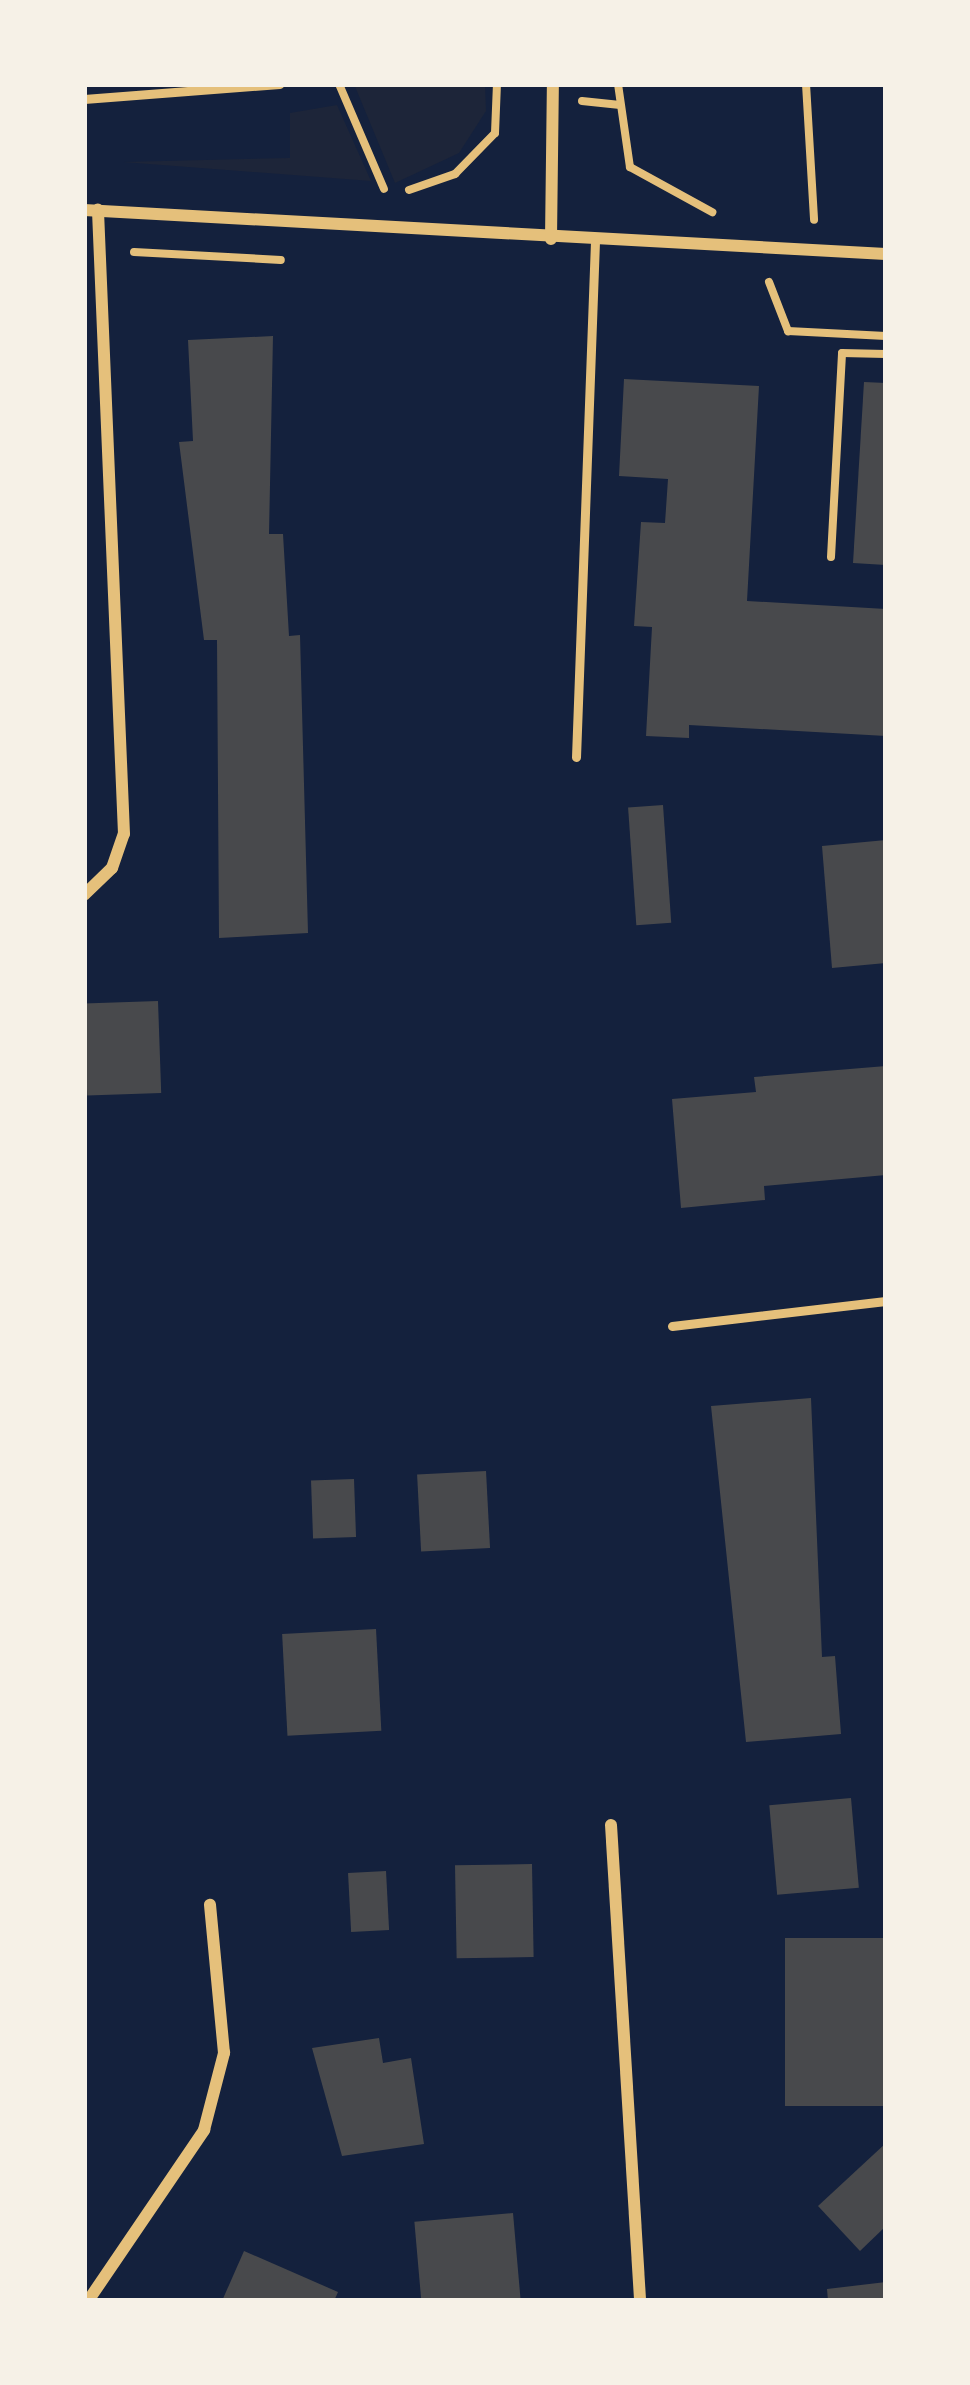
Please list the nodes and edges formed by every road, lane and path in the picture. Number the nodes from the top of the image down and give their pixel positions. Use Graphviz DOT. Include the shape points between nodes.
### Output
graph roads {
  1 [pos="279,84"];
  2 [pos="339,84"];
  3 [pos="497,84"];
  4 [pos="553,84"];
  5 [pos="618,84"];
  6 [pos="806,84"];
  7 [pos="84,99"];
  8 [pos="361,188"];
  9 [pos="384,189"];
  10 [pos="712,203"];
  11 [pos="91,210"];
  12 [pos="551,239"];
  13 [pos="595,241"];
  14 [pos="815,250"];
  15 [pos="886,254"];
  16 [pos="182,256"];
  17 [pos="292,260"];
  18 [pos="753,281"];
  19 [pos="886,336"];
  20 [pos="886,355"];
  21 [pos="832,557"];
  22 [pos="576,757"];
  23 [pos="84,895"];
  24 [pos="886,1301"];
  25 [pos="671,1325"];
  26 [pos="610,1825"];
  27 [pos="210,1905"];
  28 [pos="88,2301"];
  29 [pos="640,2301"];
  1 -- 7 [label="lane"];
  2 -- 9 [label="path"];
  3 -- 9 [label="path" via="495,134 455,174"];
  4 -- 12 [label="street"];
  5 -- 10 [label="path" via="630,167 656,190"];
  6 -- 14 [label="path"];
  8 -- 9 [label="path"];
  11 -- 12 [label="street"];
  11 -- 23 [label="street" via="124,835 112,868"];
  12 -- 13 [label="street"];
  13 -- 14 [label="street"];
  13 -- 22 [label="lane"];
  14 -- 15 [label="street"];
  16 -- 17 [label="path"];
  18 -- 19 [label="path" via="775,283 788,332"];
  20 -- 21 [label="path" via="842,353"];
  24 -- 25 [label="lane"];
  26 -- 29 [label="street"];
  27 -- 28 [label="street" via="224,2053 204,2130"];
}
